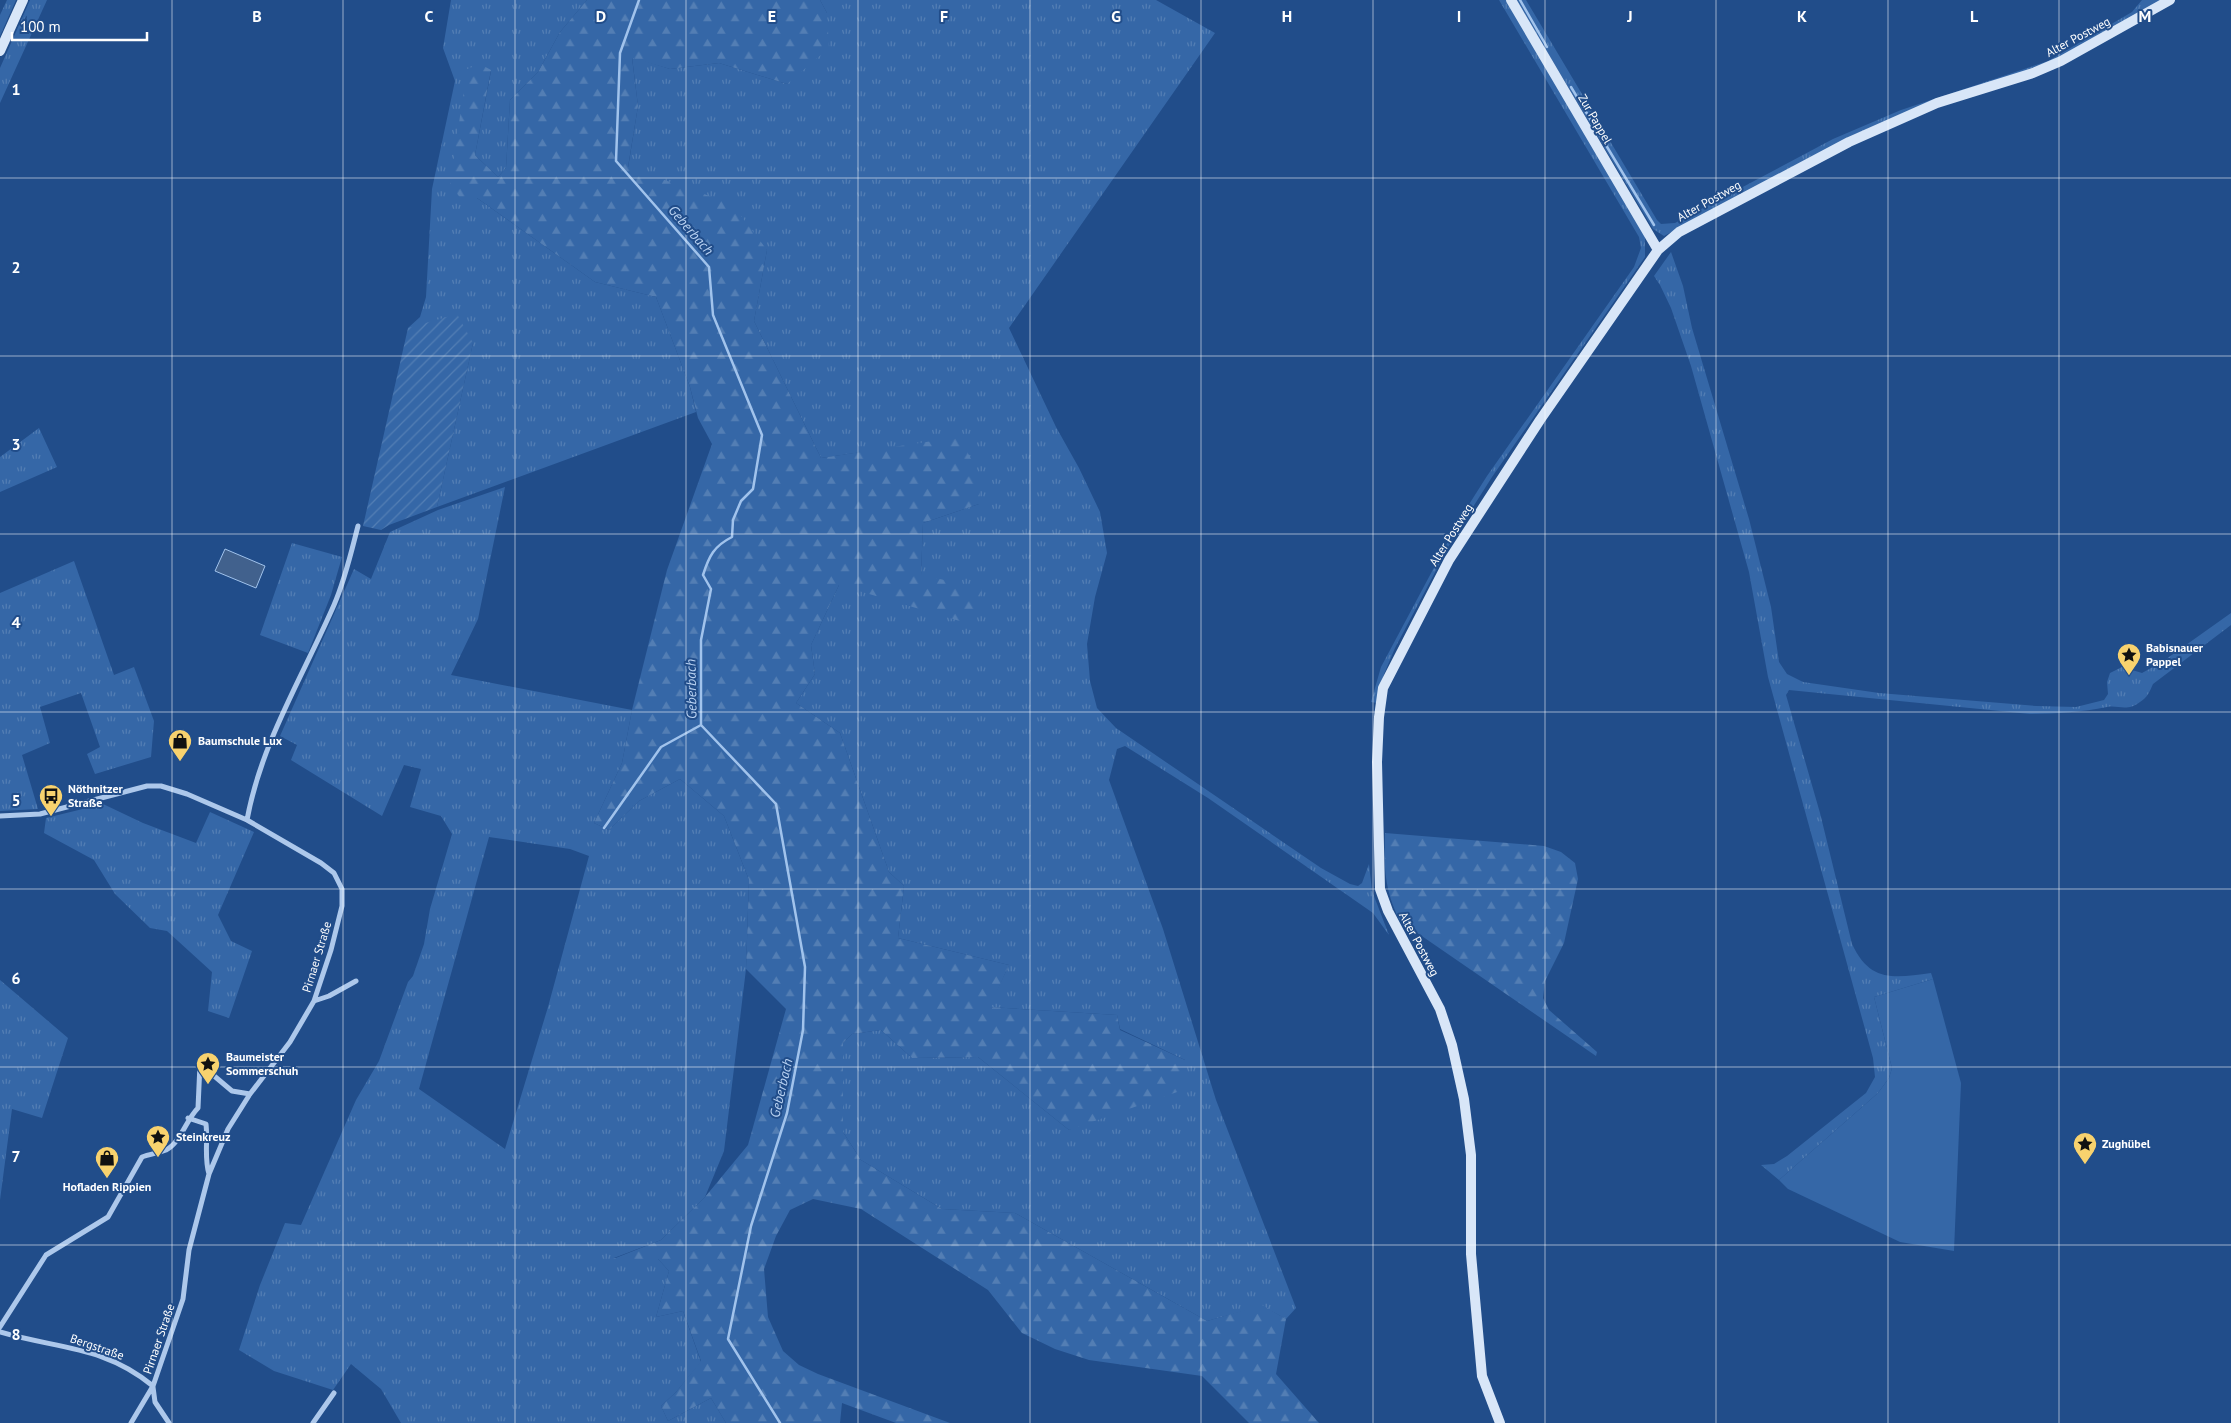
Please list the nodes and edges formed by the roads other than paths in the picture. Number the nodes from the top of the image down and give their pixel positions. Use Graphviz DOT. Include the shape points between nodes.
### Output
graph roads {
  1 [pos="23,0"];
  2 [pos="1511,0"];
  3 [pos="2170,0"];
  4 [pos="0,52"];
  5 [pos="1658,250"];
  6 [pos="358,526"];
  7 [pos="0,816"];
  8 [pos="247,820"];
  9 [pos="356,981"];
  10 [pos="314,1001"];
  11 [pos="250,1094"];
  12 [pos="188,1118"];
  13 [pos="209,1174"];
  14 [pos="0,1327"];
  15 [pos="0,1332"];
  16 [pos="153,1386"];
  17 [pos="334,1393"];
  18 [pos="131,1423"];
  19 [pos="169,1423"];
  20 [pos="313,1423"];
  21 [pos="1500,1423"];
  1 -- 4 [label="street"];
  2 -- 5 [label="street, Zur Pappel"];
  3 -- 5 [label="street, Alter Postweg" via="2061,61 1937,103 1849,142 1679,232"];
  5 -- 21 [label="street, Alter Postweg" via="1540,420 1449,560 1383,688 1379,717 1376,762 1380,889 1388,911 1440,1009 1452,1045 1464,1099 1471,1155 1471,1254 1482,1376"];
  6 -- 8 [label="street" via="344,580 272,737 252,792"];
  7 -- 8 [label="street" via="40,814 147,786 161,786"];
  8 -- 10 [label="street, Pirnaer Straße" via="321,863 334,873 342,889 342,906"];
  9 -- 10 [label="street"];
  10 -- 11 [label="street, Pirnaer Straße" via="290,1042"];
  11 -- 12 [label="street" via="232,1091 200,1064 198,1108"];
  11 -- 13 [label="street, Pirnaer Straße" via="228,1130"];
  12 -- 13 [label="street" via="206,1124 206,1166"];
  12 -- 14 [label="street" via="175,1142 166,1149 142,1157 108,1217 46,1255"];
  13 -- 16 [label="street, Pirnaer Straße" via="189,1250 183,1300"];
  15 -- 16 [label="street, Bergstraße" via="76,1348 112,1360"];
  16 -- 18 [label="street, Pirnaer Straße"];
  16 -- 19 [label="street" via="155,1402"];
  17 -- 20 [label="street"];
}
